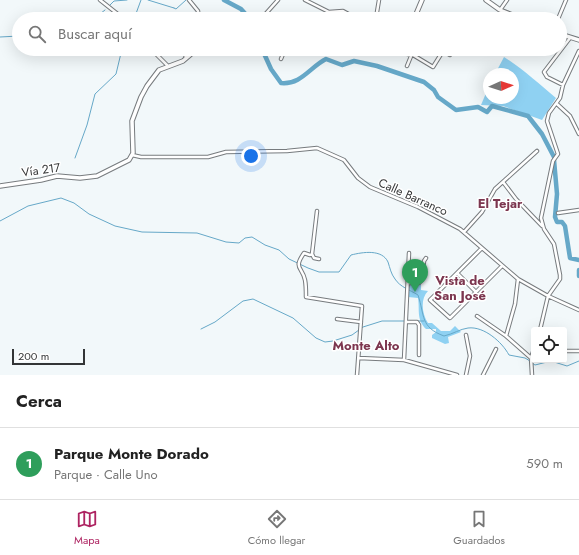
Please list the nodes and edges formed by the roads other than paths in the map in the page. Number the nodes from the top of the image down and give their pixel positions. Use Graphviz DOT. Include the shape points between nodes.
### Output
graph roads {
  1 [pos="100,0"];
  2 [pos="189,0"];
  3 [pos="278,0"];
  4 [pos="305,0"];
  5 [pos="379,0"];
  6 [pos="422,0"];
  7 [pos="486,0"];
  8 [pos="507,0"];
  9 [pos="566,0"];
  10 [pos="500,10"];
  11 [pos="115,12"];
  12 [pos="198,12"];
  13 [pos="267,12"];
  14 [pos="329,12"];
  15 [pos="329,12"];
  16 [pos="345,12"];
  17 [pos="377,12"];
  18 [pos="418,12"];
  19 [pos="503,12"];
  20 [pos="561,12"];
  21 [pos="567,37"];
  22 [pos="570,38"];
  23 [pos="579,40"];
  24 [pos="567,42"];
  25 [pos="579,51"];
  26 [pos="158,56"];
  27 [pos="185,56"];
  28 [pos="189,56"];
  29 [pos="282,56"];
  30 [pos="412,56"];
  31 [pos="415,56"];
  32 [pos="440,56"];
  33 [pos="556,56"];
  34 [pos="186,59"];
  35 [pos="281,59"];
  36 [pos="167,66"];
  37 [pos="407,66"];
  38 [pos="563,85"];
  39 [pos="557,104"];
  40 [pos="579,134"];
  41 [pos="537,151"];
  42 [pos="132,155"];
  43 [pos="503,182"];
  44 [pos="0,186"];
  45 [pos="579,210"];
  46 [pos="317,211"];
  47 [pos="558,213"];
  48 [pos="542,226"];
  49 [pos="464,232"];
  50 [pos="482,248"];
  51 [pos="409,253"];
  52 [pos="312,254"];
  53 [pos="426,258"];
  54 [pos="319,259"];
  55 [pos="502,266"];
  56 [pos="457,273"];
  57 [pos="518,279"];
  58 [pos="408,283"];
  59 [pos="476,292"];
  60 [pos="548,296"];
  61 [pos="579,310"];
  62 [pos="477,316"];
  63 [pos="336,319"];
  64 [pos="361,322"];
  65 [pos="406,322"];
  66 [pos="541,327"];
  67 [pos="466,335"];
  68 [pos="506,336"];
  69 [pos="496,349"];
  70 [pos="567,351"];
  71 [pos="579,351"];
  72 [pos="419,355"];
  73 [pos="358,358"];
  74 [pos="531,358"];
  75 [pos="404,360"];
  76 [pos="531,363"];
  77 [pos="449,374"];
  78 [pos="357,375"];
  79 [pos="458,375"];
  80 [pos="466,375"];
  81 [pos="483,375"];
  82 [pos="532,375"];
  1 -- 11 [label="street"];
  2 -- 12 [label="street"];
  3 -- 13 [label="street"];
  4 -- 14 [label="street"];
  5 -- 17 [label="street"];
  6 -- 18 [label="main road"];
  7 -- 10 [label="main road"];
  8 -- 10 [label="street"];
  9 -- 20 [label="street"];
  10 -- 19 [label="main road"];
  15 -- 16 [label="street"];
  21 -- 22 [label="main road"];
  22 -- 23 [label="main road"];
  22 -- 24 [label="street"];
  25 -- 38 [label="street"];
  26 -- 36 [label="street"];
  27 -- 34 [label="street"];
  28 -- 34 [label="main road"];
  29 -- 35 [label="street"];
  30 -- 37 [label="street"];
  31 -- 32 [label="street" via="433,66"];
  33 -- 38 [label="street" via="544,72 547,77"];
  34 -- 36 [label="main road"];
  36 -- 42 [label="main road" via="154,75 140,97 132,121"];
  38 -- 39 [label="street"];
  39 -- 40 [label="street" via="570,116"];
  39 -- 48 [label="street" via="549,113 547,121 558,154 553,161 543,204"];
  41 -- 43 [label="street"];
  42 -- 44 [label="main road, Vía 217" via="125,163 97,176 57,176"];
  42 -- 49 [label="street, Calle Barranco" via="208,157 217,153 242,150 287,151 317,148 344,160 358,178 370,187 418,207"];
  43 -- 48 [label="street"];
  43 -- 49 [label="street"];
  45 -- 47 [label="street"];
  46 -- 52 [label="street"];
  48 -- 60 [label="street" via="554,244 560,275"];
  49 -- 50 [label="street, Calle Barranco"];
  50 -- 55 [label="street, Calle Barranco"];
  50 -- 56 [label="street"];
  51 -- 58 [label="street"];
  52 -- 54 [label="street" via="314,258"];
  52 -- 64 [label="street" via="304,253 298,264 305,280 306,297 362,306"];
  53 -- 58 [label="street" via="420,283"];
  55 -- 57 [label="street, Calle Barranco"];
  55 -- 59 [label="street"];
  56 -- 59 [label="street"];
  56 -- 59 [label="street" via="430,300 450,318"];
  57 -- 60 [label="street, Calle Barranco"];
  57 -- 68 [label="street" via="515,304"];
  58 -- 65 [label="street"];
  60 -- 61 [label="street, Calle Barranco"];
  60 -- 66 [label="street"];
  62 -- 68 [label="street"];
  63 -- 64 [label="street"];
  64 -- 73 [label="street"];
  65 -- 72 [label="street" via="419,324"];
  65 -- 75 [label="street"];
  67 -- 80 [label="street" via="470,356"];
  68 -- 74 [label="street"];
  69 -- 81 [label="street"];
  70 -- 71 [label="street"];
  73 -- 75 [label="street"];
  73 -- 78 [label="street"];
  75 -- 77 [label="street"];
  76 -- 82 [label="street"];
  77 -- 79 [label="street"];
}
